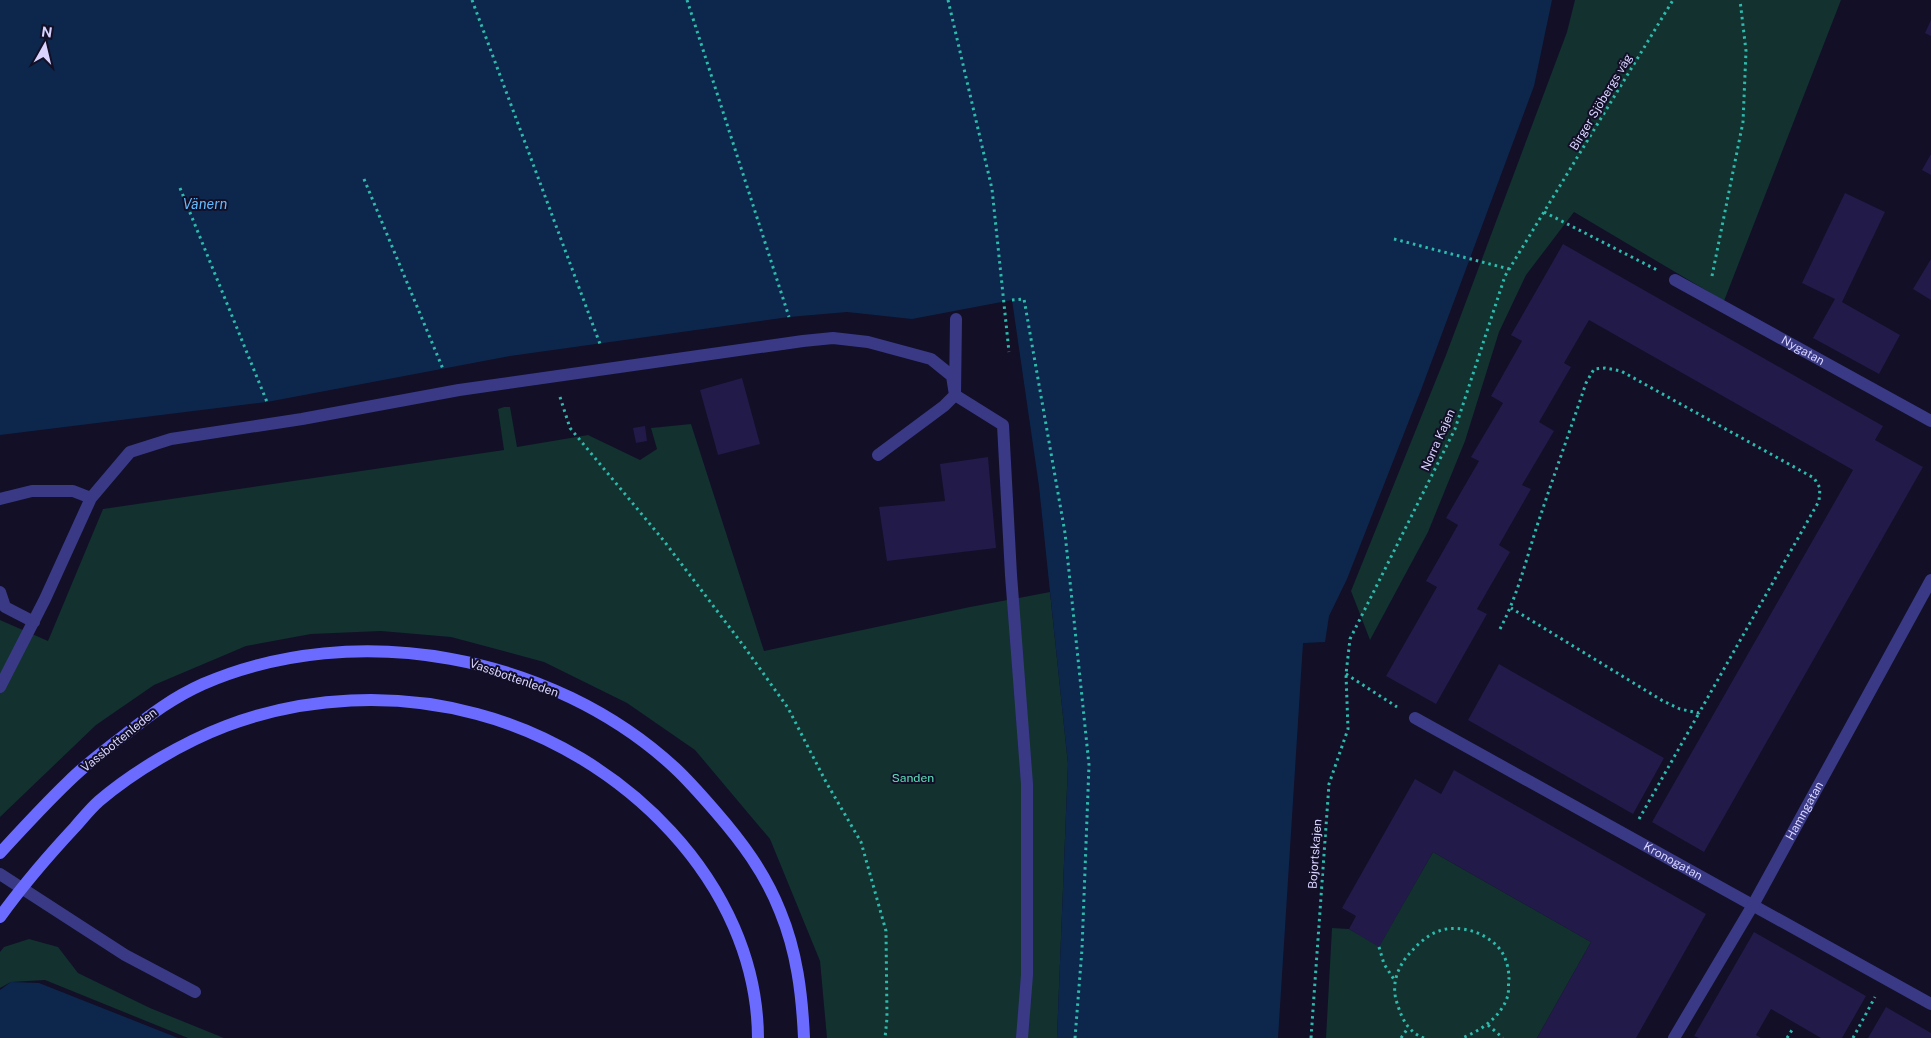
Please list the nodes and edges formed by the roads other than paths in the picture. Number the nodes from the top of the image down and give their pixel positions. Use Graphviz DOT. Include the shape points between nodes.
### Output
graph roads {
  1 [pos="1675,280"];
  2 [pos="956,319"];
  3 [pos="955,395"];
  4 [pos="1931,421"];
  5 [pos="878,455"];
  6 [pos="91,498"];
  7 [pos="0,499"];
  8 [pos="1931,580"];
  9 [pos="0,592"];
  10 [pos="34,622"];
  11 [pos="0,687"];
  12 [pos="1415,718"];
  13 [pos="0,853"];
  14 [pos="0,874"];
  15 [pos="21,888"];
  16 [pos="1753,905"];
  17 [pos="0,917"];
  18 [pos="195,992"];
  19 [pos="1931,1004"];
  20 [pos="758,1038"];
  21 [pos="804,1038"];
  22 [pos="1022,1038"];
  23 [pos="1674,1038"];
  1 -- 4 [label="street, Nygatan"];
  2 -- 3 [label="street"];
  3 -- 5 [label="street"];
  3 -- 6 [label="street" via="952,376 931,359 868,342 833,338 803,341 459,390 171,439 130,452"];
  3 -- 22 [label="street" via="1003,425 1027,784 1027,975"];
  6 -- 7 [label="street" via="72,491 32,491"];
  6 -- 10 [label="street"];
  8 -- 16 [label="street, Hamngatan"];
  9 -- 10 [label="street" via="5,607"];
  10 -- 11 [label="street"];
  12 -- 16 [label="street, Kronogatan"];
  13 -- 21 [label="main road, Vassbottenleden" via="94,758 157,708 203,684 236,672 304,656 383,650 454,659 499,670 578,700 644,743 703,798 749,853 780,911 799,975"];
  14 -- 15 [label="street"];
  15 -- 17 [label="main road"];
  15 -- 18 [label="street" via="125,956"];
  15 -- 20 [label="main road" via="99,801 179,747 226,726 276,710 331,702 378,700 477,714 528,732 574,754 618,783 690,854 720,896 739,940 752,983"];
  16 -- 19 [label="street, Kronogatan"];
  16 -- 23 [label="street, Hamngatan"];
}
